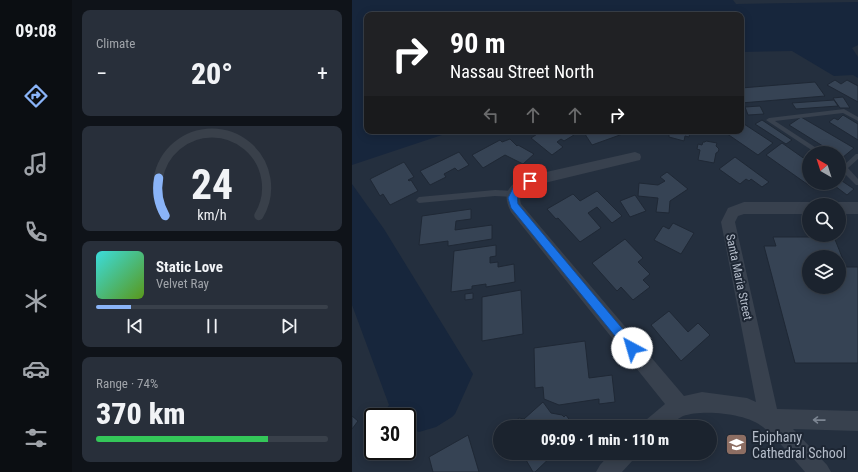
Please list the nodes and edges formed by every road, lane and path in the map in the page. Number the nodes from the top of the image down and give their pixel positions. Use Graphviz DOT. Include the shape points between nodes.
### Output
graph roads {
  1 [pos="858,119"];
  2 [pos="810,146"];
  3 [pos="858,156"];
  4 [pos="635,157"];
  5 [pos="846,164"];
  6 [pos="846,170"];
  7 [pos="858,183"];
  8 [pos="514,194"];
  9 [pos="420,200"];
  10 [pos="802,208"];
  11 [pos="846,208"];
  12 [pos="858,208"];
  13 [pos="680,407"];
  14 [pos="769,419"];
  15 [pos="661,420"];
  16 [pos="858,421"];
  17 [pos="619,460"];
  18 [pos="607,472"];
  19 [pos="820,472"];
  1 -- 2 [label="lane" via="844,111 769,120"];
  3 -- 5 [label="lane"];
  4 -- 8 [label="street" via="530,181 519,187"];
  6 -- 7 [label="lane"];
  8 -- 9 [label="lane" via="495,193"];
  8 -- 13 [label="street" via="512,202 516,208"];
  10 -- 14 [label="street, Santa Maria Street" via="744,208 733,212 728,222"];
  11 -- 12 [label="street"];
  13 -- 14 [label="street" via="702,402 741,406"];
  13 -- 15 [label="street"];
  16 -- 14 [label="street, one-way"];
  14 -- 19 [label="street"];
  17 -- 18 [label="street"];
}
